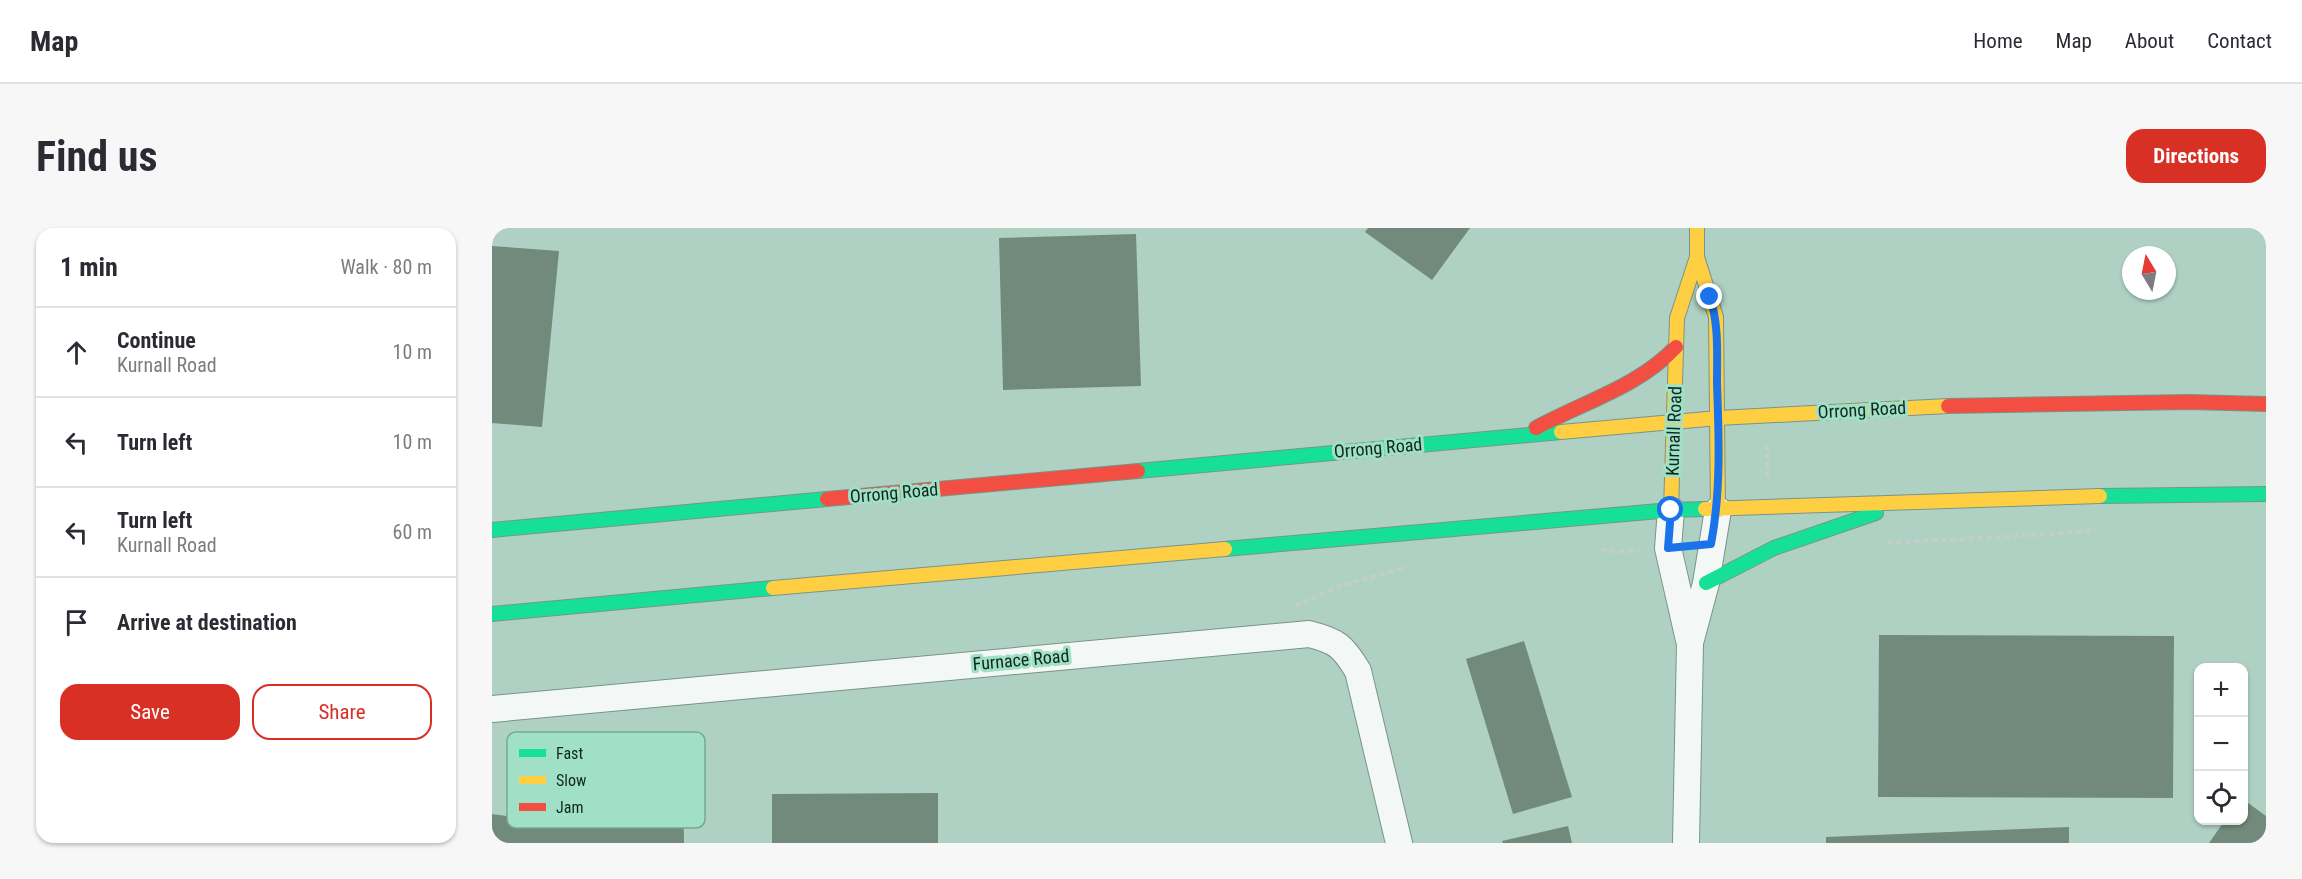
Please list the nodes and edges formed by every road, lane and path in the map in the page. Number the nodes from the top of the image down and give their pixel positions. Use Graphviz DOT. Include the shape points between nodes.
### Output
graph roads {
  1 [pos="1697,228"];
  2 [pos="1697,256"];
  3 [pos="1676,347"];
  4 [pos="2266,404"];
  5 [pos="1765,415"];
  6 [pos="1718,418"];
  7 [pos="1674,422"];
  8 [pos="1524,435"];
  9 [pos="2266,494"];
  10 [pos="1909,501"];
  11 [pos="1767,507"];
  12 [pos="1671,510"];
  13 [pos="1718,510"];
  14 [pos="2100,529"];
  15 [pos="492,530"];
  16 [pos="1885,543"];
  17 [pos="1668,548"];
  18 [pos="1598,549"];
  19 [pos="1416,564"];
  20 [pos="1706,583"];
  21 [pos="1290,609"];
  22 [pos="492,614"];
  23 [pos="1690,643"];
  24 [pos="492,709"];
  25 [pos="1399,843"];
  26 [pos="1686,843"];
  1 -- 2 [label="main road, Kurnall Road"];
  2 -- 3 [label="main road, Kurnall Road" via="1677,318"];
  2 -- 6 [label="main road, Kurnall Road" via="1716,317"];
  3 -- 7 [label="main road, Kurnall Road"];
  3 -- 8 [label="main road" via="1662,363 1636,381"];
  4 -- 5 [label="main road, Orrong Road" via="1954,406"];
  5 -- 6 [label="main road, Orrong Road"];
  5 -- 11 [label="path"];
  6 -- 7 [label="main road, Orrong Road"];
  6 -- 13 [label="main road, Kurnall Road"];
  7 -- 8 [label="main road, Orrong Road"];
  7 -- 12 [label="main road, Kurnall Road"];
  8 -- 15 [label="main road, Orrong Road"];
  9 -- 10 [label="main road"];
  10 -- 11 [label="main road"];
  10 -- 20 [label="main road" via="1773,548"];
  11 -- 13 [label="main road"];
  12 -- 13 [label="main road"];
  12 -- 17 [label="street, Kurnall Road"];
  12 -- 22 [label="main road"];
  13 -- 20 [label="street, Kurnall Road"];
  14 -- 16 [label="path"];
  17 -- 18 [label="path" via="1619,552"];
  17 -- 23 [label="street, Kurnall Road"];
  19 -- 21 [label="path" via="1337,587"];
  20 -- 23 [label="street, Kurnall Road"];
  23 -- 26 [label="street, Kurnall Road"];
  24 -- 25 [label="street, Furnace Road" via="1309,634 1332,640 1358,671"];
}
